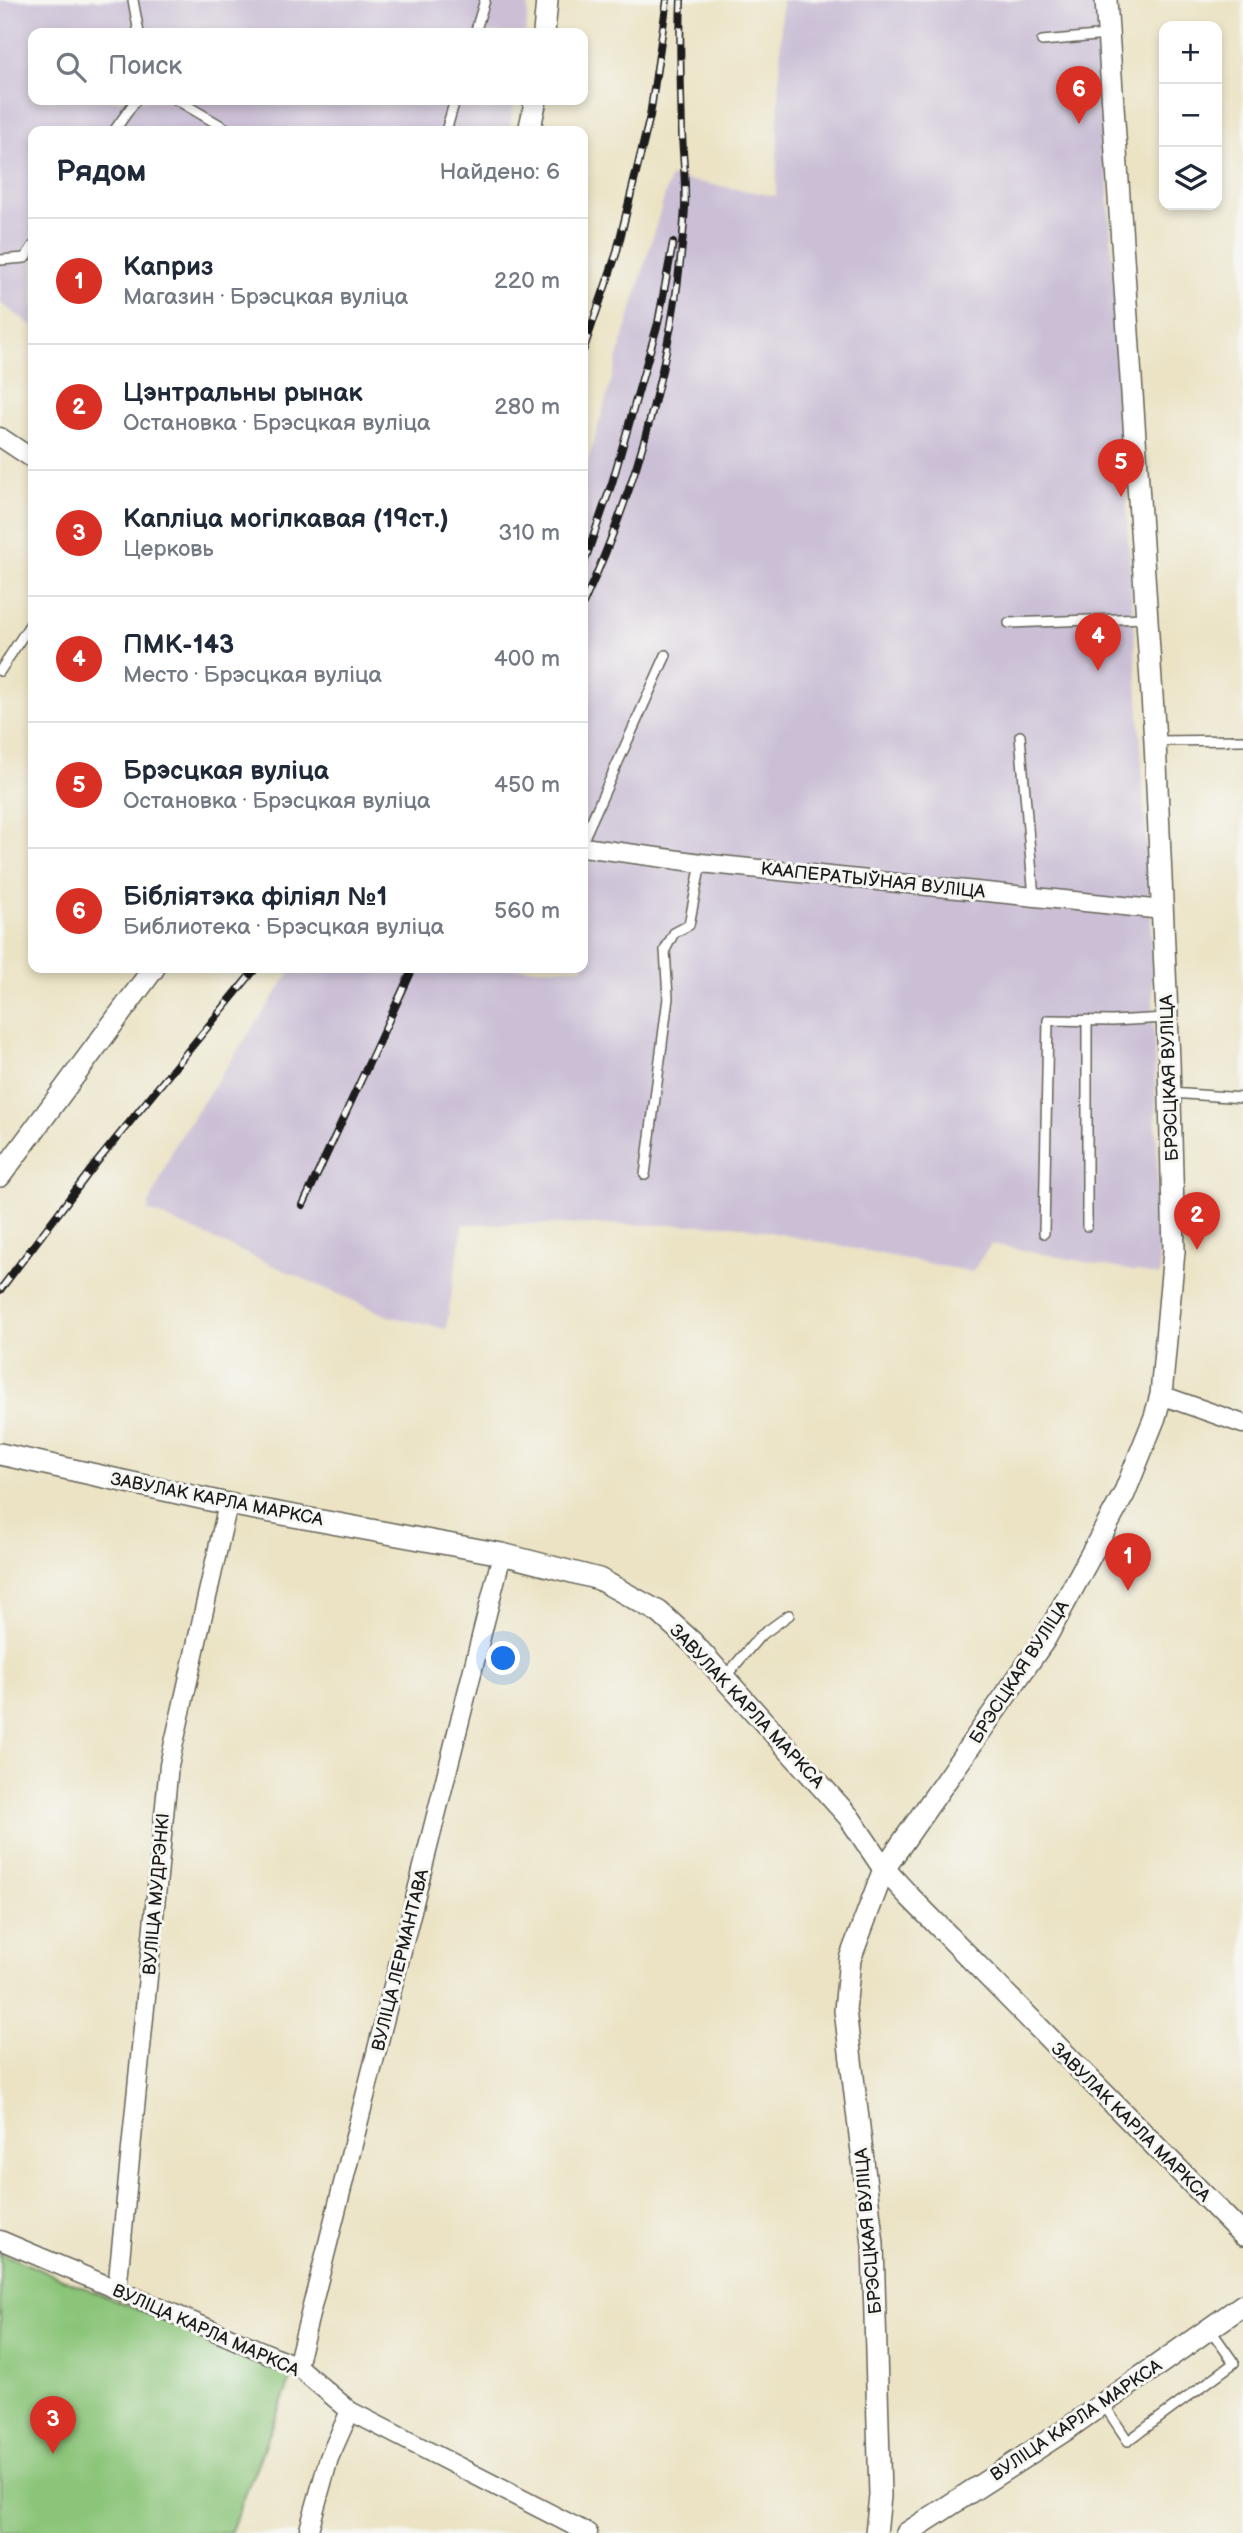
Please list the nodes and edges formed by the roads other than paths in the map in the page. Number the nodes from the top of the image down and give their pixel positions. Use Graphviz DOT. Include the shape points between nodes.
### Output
graph roads {
  1 [pos="133,0"];
  2 [pos="485,0"];
  3 [pos="547,0"];
  4 [pos="1106,0"];
  5 [pos="138,28"];
  6 [pos="477,28"];
  7 [pos="544,28"];
  8 [pos="1109,35"];
  9 [pos="1042,40"];
  10 [pos="132,105"];
  11 [pos="186,105"];
  12 [pos="454,105"];
  13 [pos="535,105"];
  14 [pos="118,126"];
  15 [pos="221,126"];
  16 [pos="447,126"];
  17 [pos="530,126"];
  18 [pos="28,254"];
  19 [pos="0,260"];
  20 [pos="0,437"];
  21 [pos="28,456"];
  22 [pos="1147,618"];
  23 [pos="1009,623"];
  24 [pos="28,628"];
  25 [pos="666,655"];
  26 [pos="0,671"];
  27 [pos="1020,736"];
  28 [pos="1243,740"];
  29 [pos="1155,741"];
  30 [pos="588,829"];
  31 [pos="588,848"];
  32 [pos="701,863"];
  33 [pos="1034,897"];
  34 [pos="1163,910"];
  35 [pos="150,973"];
  36 [pos="1167,1018"];
  37 [pos="1087,1020"];
  38 [pos="1171,1093"];
  39 [pos="1243,1098"];
  40 [pos="0,1175"];
  41 [pos="645,1175"];
  42 [pos="1087,1226"];
  43 [pos="1044,1233"];
  44 [pos="1161,1395"];
  45 [pos="1243,1424"];
  46 [pos="0,1454"];
  47 [pos="228,1504"];
  48 [pos="502,1554"];
  49 [pos="789,1615"];
  50 [pos="724,1678"];
  51 [pos="884,1869"];
  52 [pos="1243,2235"];
  53 [pos="0,2240"];
  54 [pos="117,2290"];
  55 [pos="1243,2305"];
  56 [pos="1209,2329"];
  57 [pos="297,2366"];
  58 [pos="1103,2403"];
  59 [pos="350,2411"];
  60 [pos="308,2533"];
  61 [pos="588,2533"];
  62 [pos="876,2533"];
  63 [pos="907,2533"];
  1 -- 5 [label="lane"];
  2 -- 6 [label="lane"];
  3 -- 7 [label="street"];
  4 -- 8 [label="street, БРЭСЦКАЯ ВУЛІЦА"];
  8 -- 9 [label="lane"];
  8 -- 22 [label="street, БРЭСЦКАЯ ВУЛІЦА"];
  10 -- 14 [label="lane"];
  11 -- 15 [label="lane"];
  12 -- 16 [label="lane"];
  13 -- 17 [label="street"];
  18 -- 19 [label="lane" via="25,258"];
  20 -- 21 [label="street"];
  22 -- 23 [label="lane"];
  22 -- 29 [label="street, БРЭСЦКАЯ ВУЛІЦА"];
  24 -- 26 [label="lane"];
  25 -- 30 [label="lane"];
  27 -- 33 [label="lane"];
  28 -- 29 [label="lane"];
  29 -- 34 [label="street, БРЭСЦКАЯ ВУЛІЦА"];
  31 -- 32 [label="street, КААПЕРАТЫЎНАЯ ВУЛІЦА"];
  32 -- 33 [label="street, КААПЕРАТЫЎНАЯ ВУЛІЦА"];
  32 -- 41 [label="lane" via="689,925 674,933 665,950 668,998"];
  33 -- 34 [label="street, КААПЕРАТЫЎНАЯ ВУЛІЦА"];
  34 -- 36 [label="street, БРЭСЦКАЯ ВУЛІЦА"];
  35 -- 40 [label="street"];
  36 -- 37 [label="lane"];
  36 -- 38 [label="street, БРЭСЦКАЯ ВУЛІЦА"];
  37 -- 42 [label="lane"];
  37 -- 43 [label="lane" via="1048,1020"];
  38 -- 39 [label="lane"];
  38 -- 44 [label="street, БРЭСЦКАЯ ВУЛІЦА" via="1174,1251"];
  44 -- 45 [label="street"];
  44 -- 51 [label="street, БРЭСЦКАЯ ВУЛІЦА" via="1124,1494 1045,1639"];
  46 -- 47 [label="street, ЗАВУЛАК КАРЛА МАРКСА"];
  47 -- 48 [label="street, ЗАВУЛАК КАРЛА МАРКСА"];
  47 -- 54 [label="street, ВУЛІЦА МУДРЭНКІ" via="169,1765"];
  48 -- 50 [label="street, ЗАВУЛАК КАРЛА МАРКСА" via="599,1579 659,1612"];
  48 -- 57 [label="street, ВУЛІЦА ЛЕРМАНТАВА"];
  49 -- 50 [label="lane" via="759,1637"];
  50 -- 51 [label="street, ЗАВУЛАК КАРЛА МАРКСА" via="849,1817"];
  51 -- 52 [label="street, ЗАВУЛАК КАРЛА МАРКСА"];
  51 -- 62 [label="street, БРЭСЦКАЯ ВУЛІЦА" via="850,1959 845,2010 873,2244 880,2496"];
  53 -- 54 [label="street, ВУЛІЦА КАРЛА МАРКСА"];
  54 -- 57 [label="street, ВУЛІЦА КАРЛА МАРКСА"];
  55 -- 56 [label="street, ВУЛІЦА КАРЛА МАРКСА"];
  56 -- 58 [label="street, ВУЛІЦА КАРЛА МАРКСА"];
  56 -- 58 [label="lane" via="1234,2363 1128,2441"];
  57 -- 59 [label="street, ВУЛІЦА КАРЛА МАРКСА"];
  58 -- 63 [label="street, ВУЛІЦА КАРЛА МАРКСА"];
  59 -- 60 [label="street" via="329,2458"];
  59 -- 61 [label="street, ВУЛІЦА КАРЛА МАРКСА"];
}
